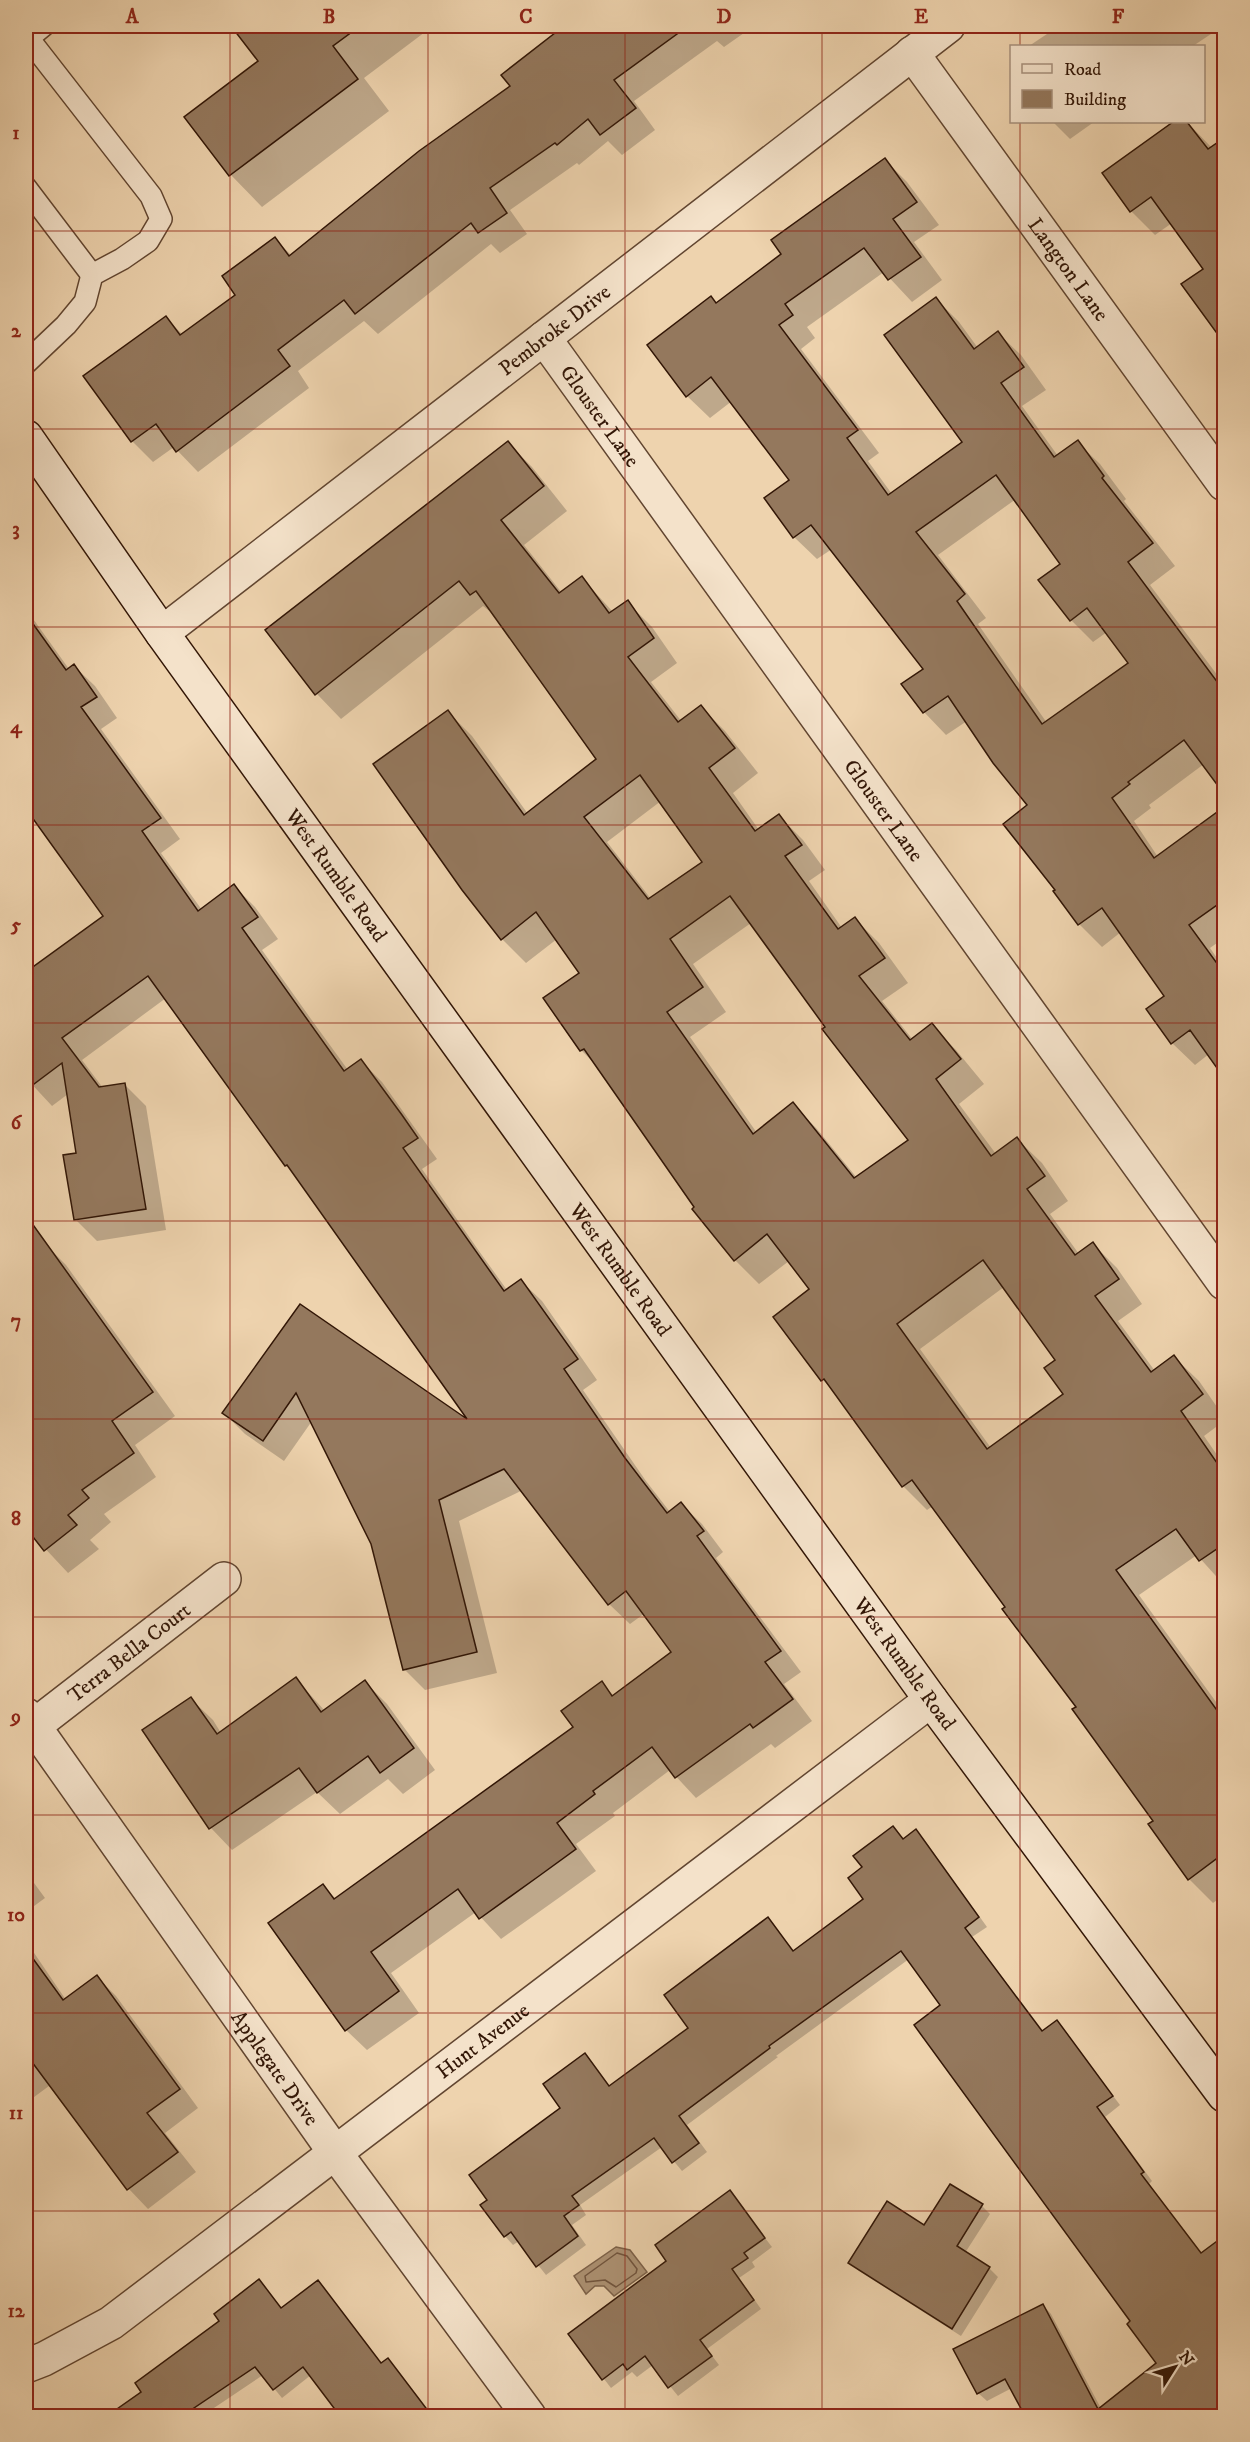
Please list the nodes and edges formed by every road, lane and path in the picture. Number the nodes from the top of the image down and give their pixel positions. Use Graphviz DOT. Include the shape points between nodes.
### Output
graph roads {
  1 [pos="948,26"];
  2 [pos="32,34"];
  3 [pos="912,53"];
  4 [pos="26,188"];
  5 [pos="92,275"];
  6 [pos="544,338"];
  7 [pos="26,363"];
  8 [pos="26,437"];
  9 [pos="1224,484"];
  10 [pos="162,633"];
  11 [pos="1224,1283"];
  12 [pos="224,1580"];
  13 [pos="931,1700"];
  14 [pos="30,1720"];
  15 [pos="1224,2095"];
  16 [pos="336,2154"];
  17 [pos="26,2366"];
  18 [pos="529,2416"];
  1 -- 3 [label="street, Pembroke Drive"];
  2 -- 5 [label="lane" via="151,196 161,219 148,241"];
  3 -- 6 [label="street, Pembroke Drive"];
  3 -- 9 [label="street, Langton Lane"];
  4 -- 5 [label="lane"];
  5 -- 7 [label="lane" via="85,303"];
  6 -- 10 [label="street, Pembroke Drive"];
  6 -- 11 [label="street, Glouster Lane"];
  8 -- 10 [label="street, West Rumble Road"];
  10 -- 13 [label="street, West Rumble Road"];
  12 -- 14 [label="street, Terra Bella Court"];
  13 -- 15 [label="street, West Rumble Road"];
  13 -- 16 [label="street, Hunt Avenue"];
  14 -- 16 [label="street, Applegate Drive"];
  16 -- 17 [label="street, Hunt Avenue" via="111,2323"];
  16 -- 18 [label="street, Applegate Drive"];
}
